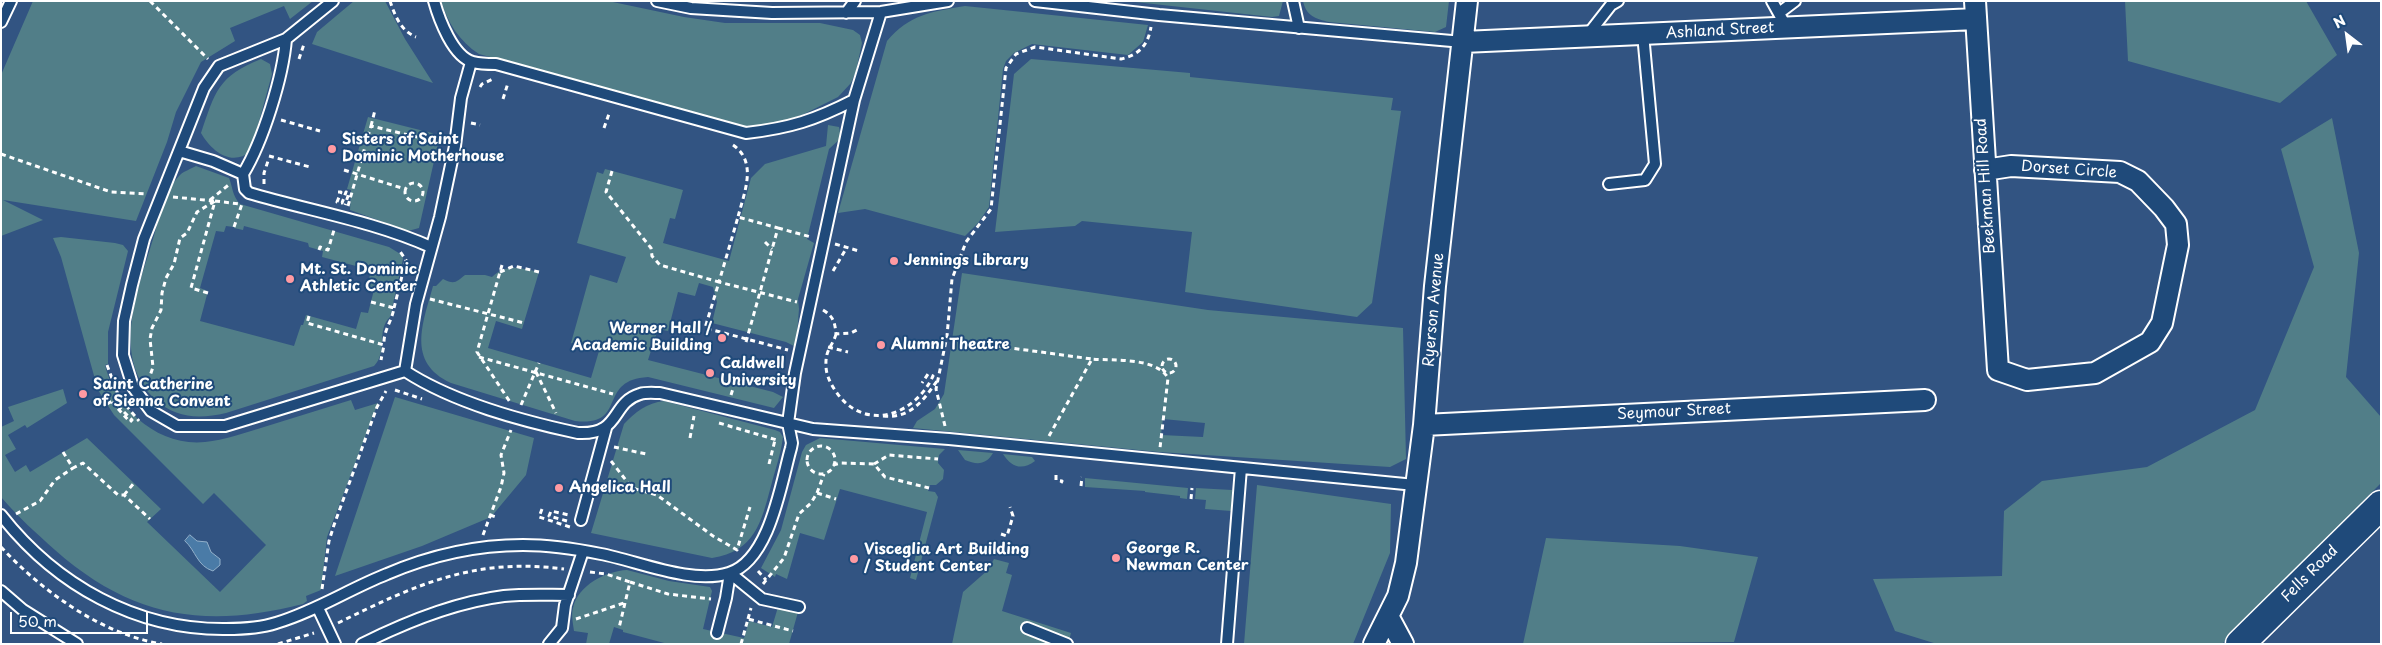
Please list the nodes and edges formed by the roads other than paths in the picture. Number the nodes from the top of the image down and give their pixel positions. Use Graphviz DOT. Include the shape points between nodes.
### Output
graph roads {
  1 [pos="11,1"];
  2 [pos="333,1"];
  3 [pos="434,1"];
  4 [pos="657,1"];
  5 [pos="855,1"];
  6 [pos="948,1"];
  7 [pos="1035,1"];
  8 [pos="1293,1"];
  9 [pos="1467,1"];
  10 [pos="1618,1"];
  11 [pos="1772,1"];
  12 [pos="1795,1"];
  13 [pos="911,4"];
  14 [pos="1976,10"];
  15 [pos="846,12"];
  16 [pos="881,12"];
  17 [pos="1783,20"];
  18 [pos="1,22"];
  19 [pos="1299,28"];
  20 [pos="1643,34"];
  21 [pos="1586,37"];
  22 [pos="286,39"];
  23 [pos="1463,42"];
  24 [pos="471,62"];
  25 [pos="854,100"];
  26 [pos="179,151"];
  27 [pos="1985,170"];
  28 [pos="243,174"];
  29 [pos="1609,184"];
  30 [pos="431,247"];
  31 [pos="1998,370"];
  32 [pos="405,371"];
  33 [pos="1925,400"];
  34 [pos="788,422"];
  35 [pos="1424,425"];
  36 [pos="606,428"];
  37 [pos="1241,468"];
  38 [pos="1415,485"];
  39 [pos="2381,505"];
  40 [pos="1,515"];
  41 [pos="581,520"];
  42 [pos="583,551"];
  43 [pos="730,573"];
  44 [pos="1,590"];
  45 [pos="569,594"];
  46 [pos="318,603"];
  47 [pos="799,607"];
  48 [pos="1388,616"];
  49 [pos="1026,628"];
  50 [pos="717,633"];
  51 [pos="77,644"];
  52 [pos="335,644"];
  53 [pos="362,644"];
  54 [pos="549,644"];
  55 [pos="1067,644"];
  56 [pos="1227,644"];
  57 [pos="1374,644"];
  58 [pos="1403,644"];
  59 [pos="2240,644"];
  1 -- 18 [label="lane"];
  2 -- 22 [label="lane"];
  3 -- 24 [label="lane" via="438,18 451,44"];
  4 -- 15 [label="lane" via="692,8 772,13"];
  5 -- 15 [label="lane"];
  6 -- 13 [label="lane"];
  7 -- 19 [label="lane"];
  8 -- 19 [label="lane"];
  9 -- 23 [label="street, Ryerson Avenue"];
  10 -- 21 [label="lane" via="1611,5"];
  11 -- 17 [label="lane"];
  12 -- 17 [label="lane"];
  13 -- 16 [label="lane"];
  14 -- 17 [label="street, Ashland Street"];
  14 -- 27 [label="street, Beekman Hill Road"];
  15 -- 16 [label="lane"];
  16 -- 25 [label="lane"];
  17 -- 20 [label="street, Ashland Street"];
  19 -- 23 [label="lane"];
  20 -- 21 [label="street, Ashland Street"];
  20 -- 29 [label="lane" via="1656,164 1645,180"];
  21 -- 23 [label="street, Ashland Street"];
  22 -- 26 [label="lane" via="218,68 204,88"];
  22 -- 28 [label="lane" via="264,130"];
  23 -- 35 [label="street, Ryerson Avenue" via="1435,286"];
  24 -- 25 [label="lane" via="496,64 746,134 783,129 824,115"];
  24 -- 30 [label="lane"];
  25 -- 34 [label="lane" via="794,373"];
  26 -- 28 [label="lane"];
  26 -- 32 [label="lane" via="144,240 124,322 123,355 133,387 151,411 177,426 225,426"];
  27 -- 31 [label="street, Beekman Hill Road"];
  27 -- 31 [label="street, Dorset Circle" via="2011,166 2120,172 2138,181 2164,208 2176,224 2178,245 2162,323 2150,342 2095,373 2027,380"];
  28 -- 30 [label="lane" via="245,189 249,193 401,234"];
  30 -- 32 [label="lane" via="416,304"];
  32 -- 36 [label="lane" via="423,383 462,399 516,416 578,433"];
  33 -- 35 [label="street, Seymour Street"];
  34 -- 36 [label="lane" via="660,393 642,393 630,398"];
  34 -- 37 [label="lane" via="813,429"];
  34 -- 43 [label="lane" via="792,443 770,524 748,561"];
  35 -- 38 [label="street, Ryerson Avenue"];
  36 -- 41 [label="lane"];
  37 -- 38 [label="lane"];
  37 -- 56 [label="lane"];
  38 -- 48 [label="street, Ryerson Avenue" via="1406,563 1398,596"];
  39 -- 59 [label="street, Fells Road"];
  40 -- 46 [label="lane" via="54,568 98,598 122,610 172,624 206,629 274,624"];
  42 -- 43 [label="lane" via="669,572 701,576"];
  42 -- 45 [label="lane"];
  42 -- 46 [label="lane" via="522,545 432,557"];
  43 -- 47 [label="lane" via="762,599"];
  43 -- 50 [label="lane"];
  44 -- 51 [label="lane" via="23,610"];
  45 -- 53 [label="lane" via="503,596 459,606 395,628"];
  45 -- 54 [label="lane" via="562,628"];
  46 -- 52 [label="lane"];
  48 -- 57 [label="street, Ryerson Avenue"];
  48 -- 58 [label="street"];
  49 -- 55 [label="lane"];
}
